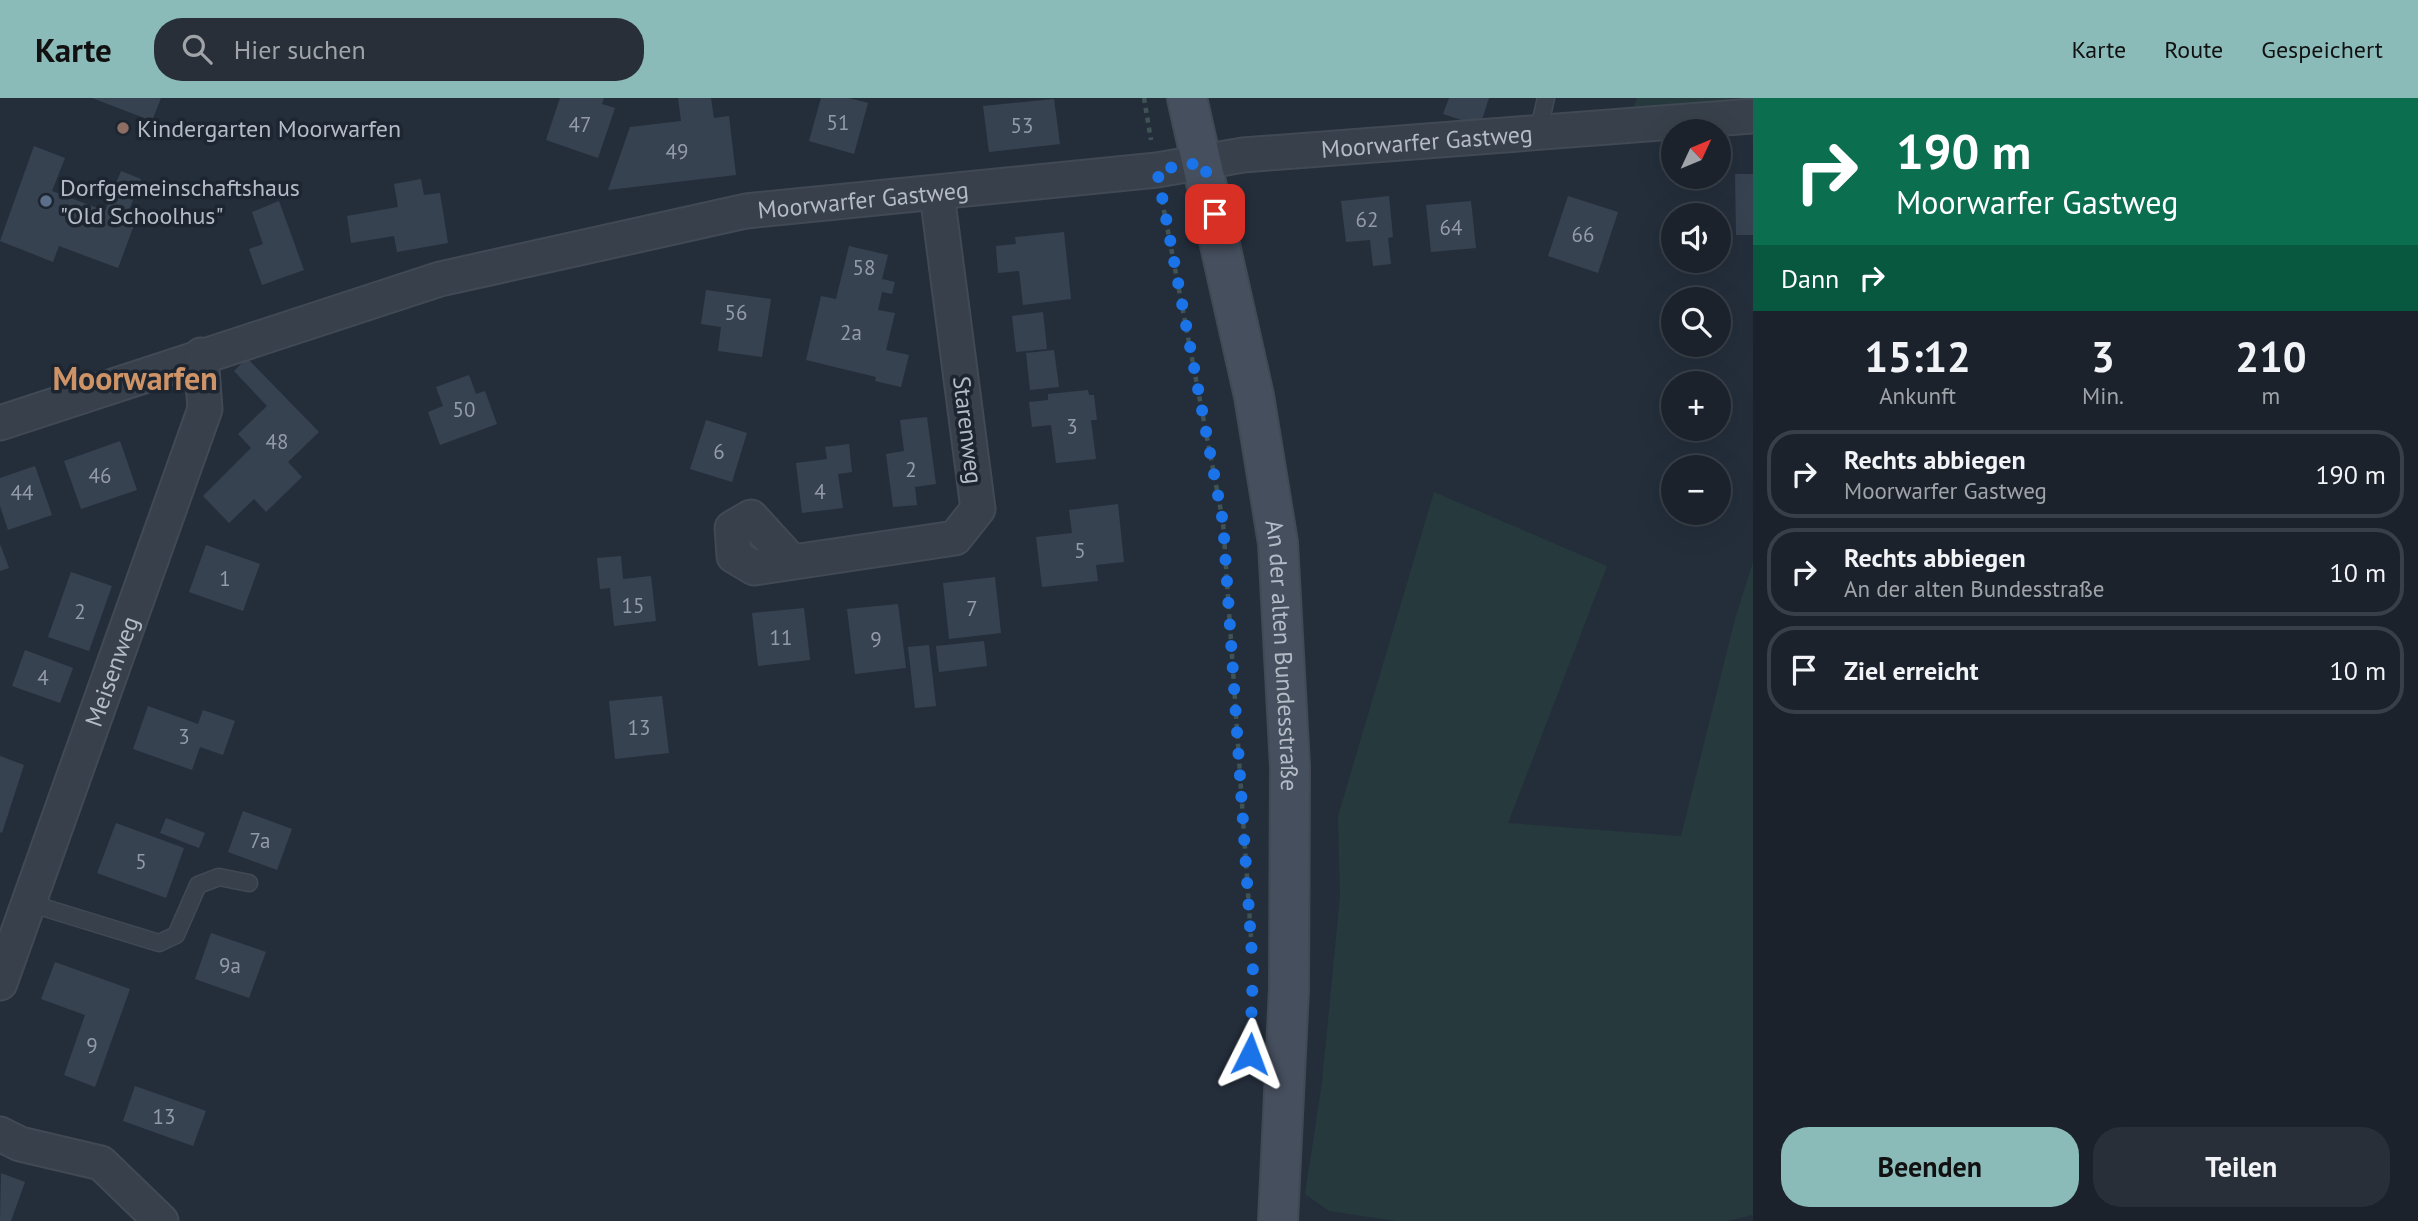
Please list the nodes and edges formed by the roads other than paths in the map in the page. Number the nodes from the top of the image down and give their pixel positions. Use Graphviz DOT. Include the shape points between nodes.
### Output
graph roads {
  1 [pos="1187,98"];
  2 [pos="1546,98"];
  3 [pos="1753,116"];
  4 [pos="1538,132"];
  5 [pos="1204,162"];
  6 [pos="937,194"];
  7 [pos="201,355"];
  8 [pos="0,424"];
  9 [pos="792,562"];
  10 [pos="249,883"];
  11 [pos="29,903"];
  12 [pos="0,983"];
  13 [pos="0,1134"];
  14 [pos="1282,1219"];
  15 [pos="161,1221"];
  1 -- 5 [label="street, An der alten Bundesstraße"];
  2 -- 4 [label="lane"];
  3 -- 4 [label="street, Moorwarfer Gastweg"];
  4 -- 5 [label="street, Moorwarfer Gastweg"];
  5 -- 6 [label="street, Moorwarfer Gastweg"];
  5 -- 14 [label="street, An der alten Bundesstraße" via="1254,396 1278,543 1290,767"];
  6 -- 7 [label="street, Moorwarfer Gastweg" via="746,211 440,279"];
  6 -- 9 [label="street, Starenweg" via="978,509 955,538"];
  7 -- 8 [label="street, Moorwarfer Gastweg"];
  7 -- 11 [label="street, Meisenweg" via="205,410"];
  10 -- 11 [label="lane" via="219,877 198,886 176,935 159,943"];
  11 -- 12 [label="street, Meisenweg"];
  13 -- 15 [label="street" via="20,1144 101,1163"];
}
